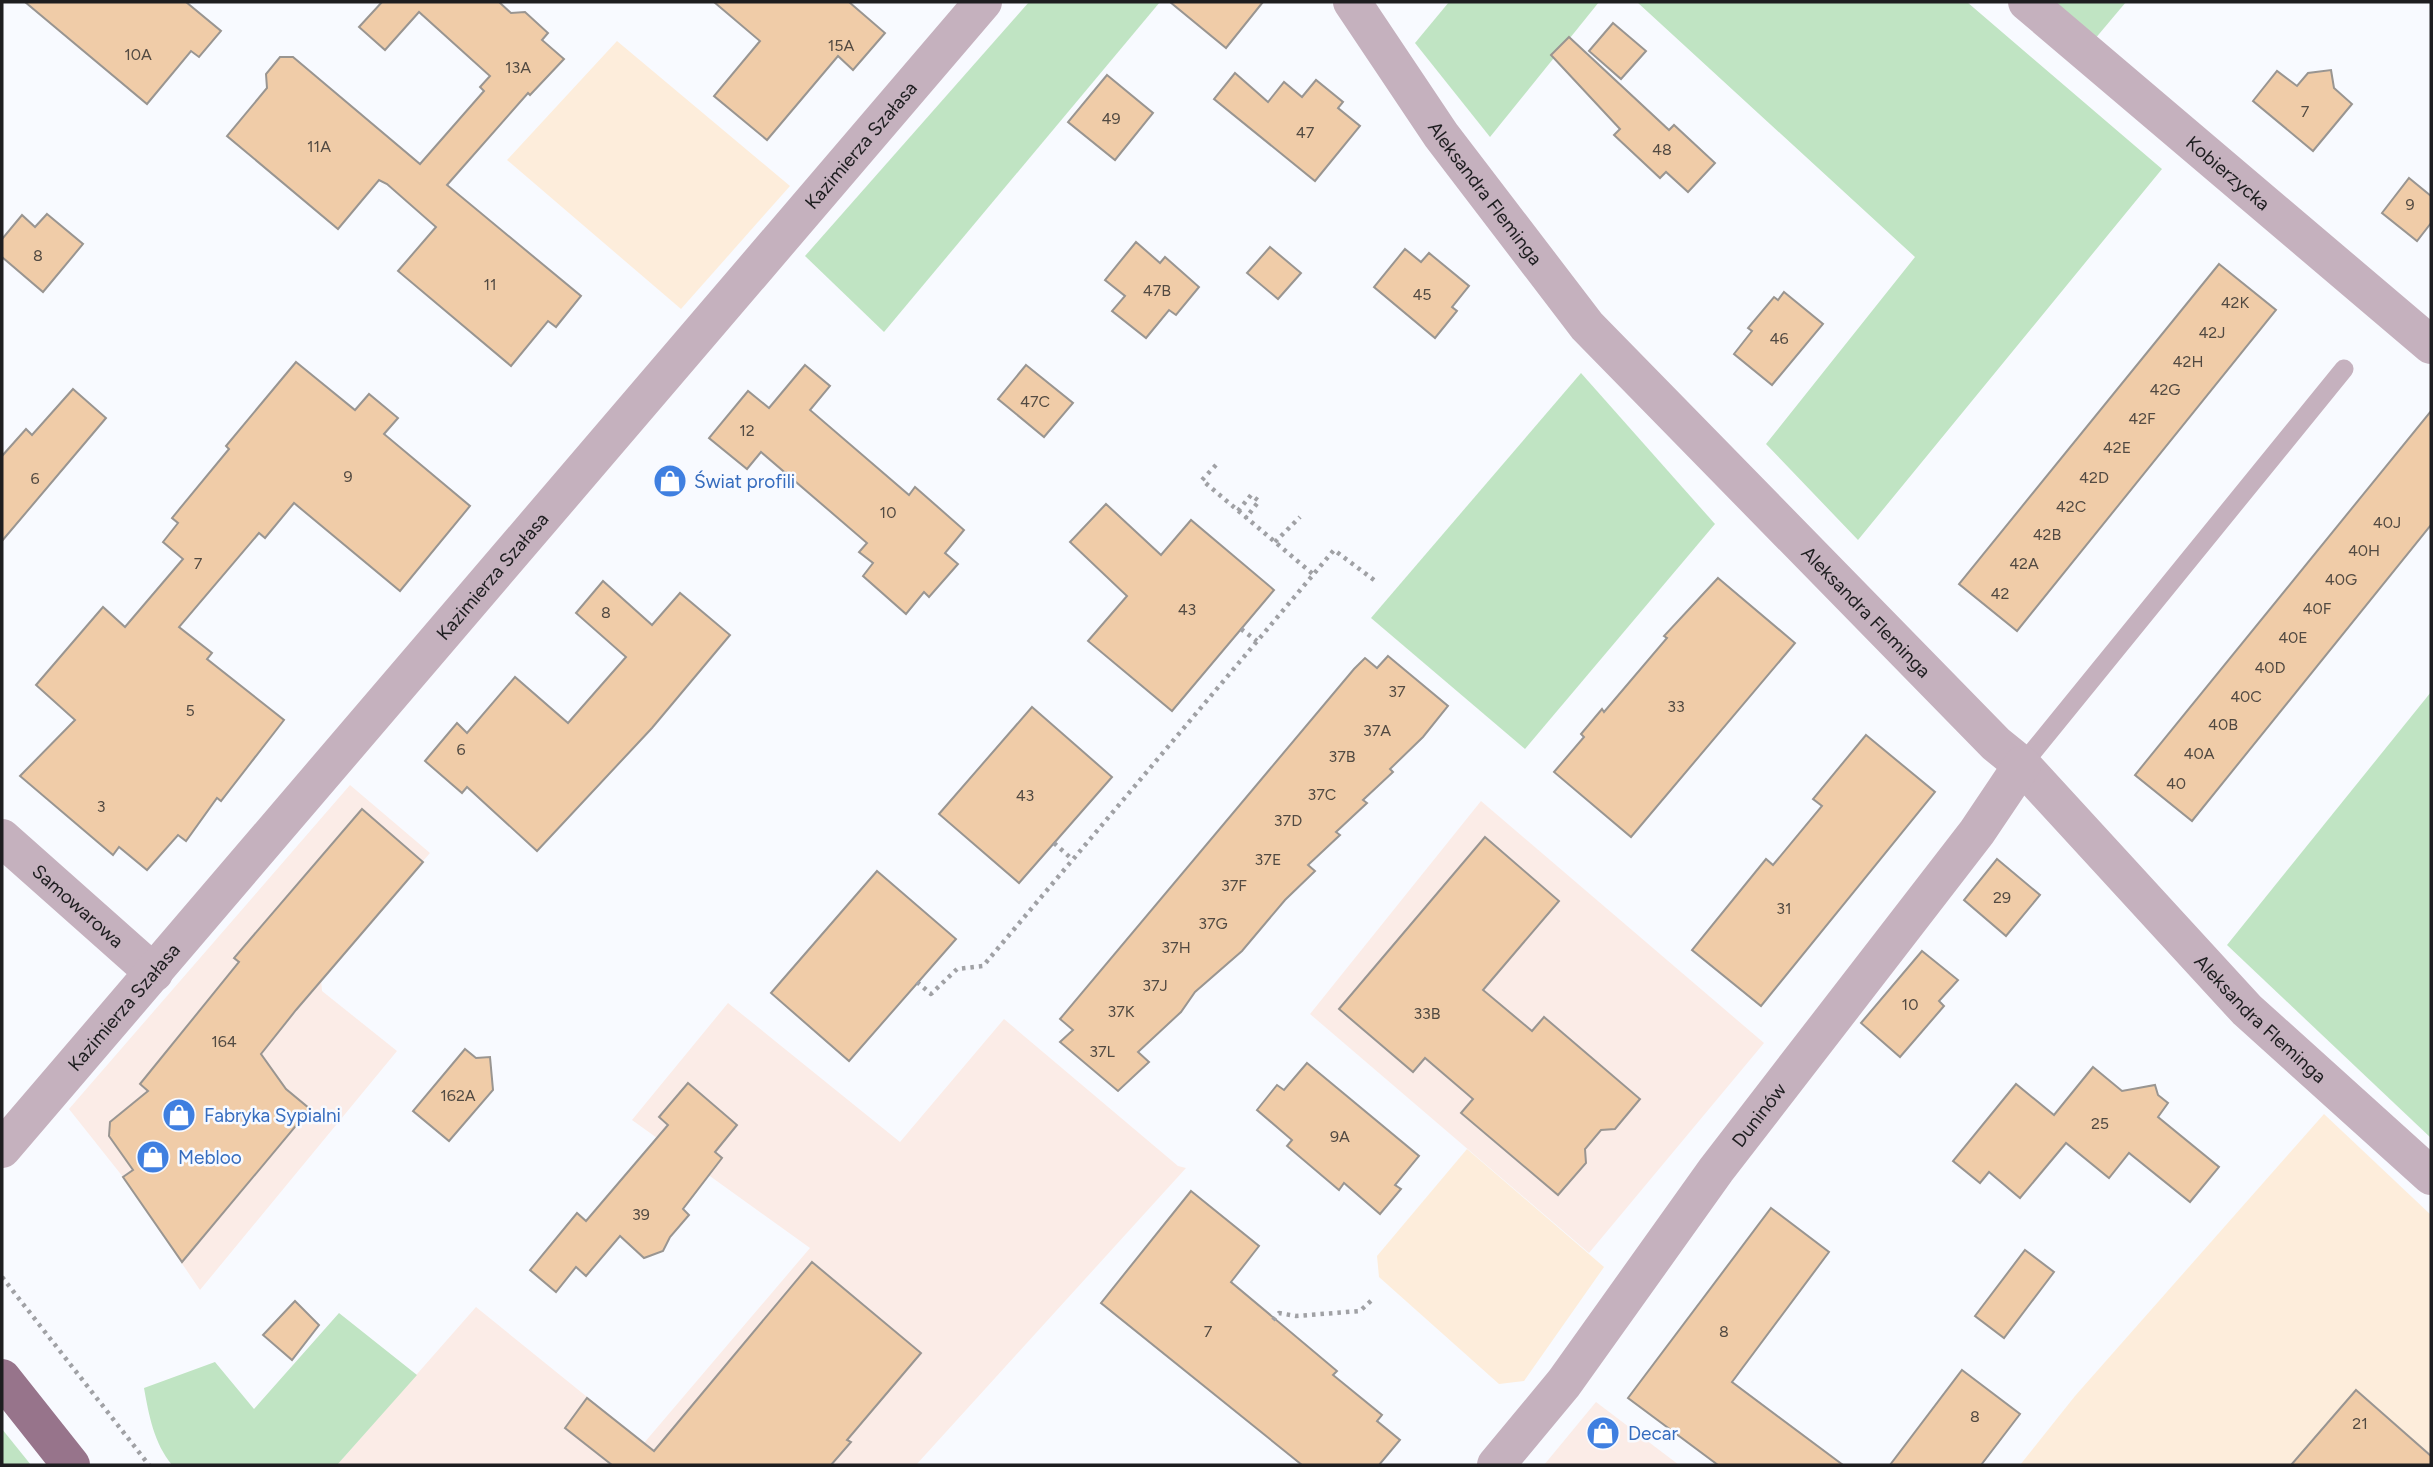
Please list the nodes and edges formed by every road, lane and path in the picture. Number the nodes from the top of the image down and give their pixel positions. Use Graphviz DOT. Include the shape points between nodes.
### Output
graph roads {
  1 [pos="983,2"];
  2 [pos="1352,2"];
  3 [pos="2027,2"];
  4 [pos="2431,345"];
  5 [pos="2344,369"];
  6 [pos="1216,465"];
  7 [pos="1238,510"];
  8 [pos="1246,517"];
  9 [pos="1300,517"];
  10 [pos="1275,542"];
  11 [pos="1314,575"];
  12 [pos="1374,580"];
  13 [pos="1241,629"];
  14 [pos="1257,641"];
  15 [pos="2022,765"];
  16 [pos="2,838"];
  17 [pos="1054,843"];
  18 [pos="1073,860"];
  19 [pos="154,973"];
  20 [pos="917,982"];
  21 [pos="2,1149"];
  22 [pos="2431,1176"];
  23 [pos="2,1277"];
  24 [pos="1374,1298"];
  25 [pos="1273,1320"];
  26 [pos="2,1378"];
  27 [pos="71,1465"];
  28 [pos="149,1465"];
  29 [pos="1496,1465"];
  1 -- 19 [label="street, Kazimierza Szałasa"];
  2 -- 15 [label="street, Aleksandra Fleminga" via="1441,135 1587,326 1996,744"];
  3 -- 4 [label="street, Kobierzycka"];
  5 -- 15 [label="lane"];
  6 -- 7 [label="path" via="1202,480"];
  7 -- 8 [label="path"];
  7 -- 8 [label="path" via="1251,495 1259,501"];
  8 -- 10 [label="path"];
  9 -- 10 [label="path"];
  10 -- 11 [label="path"];
  11 -- 12 [label="path" via="1334,550"];
  11 -- 14 [label="path"];
  13 -- 14 [label="path"];
  14 -- 18 [label="path"];
  15 -- 22 [label="street, Aleksandra Fleminga" via="2248,1010"];
  15 -- 29 [label="street, Duninów" via="1977,832 1716,1170 1564,1382"];
  16 -- 19 [label="street, Samowarowa"];
  17 -- 18 [label="path"];
  18 -- 20 [label="path" via="983,966 957,969 931,994"];
  19 -- 21 [label="street, Kazimierza Szałasa"];
  23 -- 28 [label="path"];
  24 -- 25 [label="path" via="1360,1311 1279,1313"];
  26 -- 27 [label="main road"];
}
